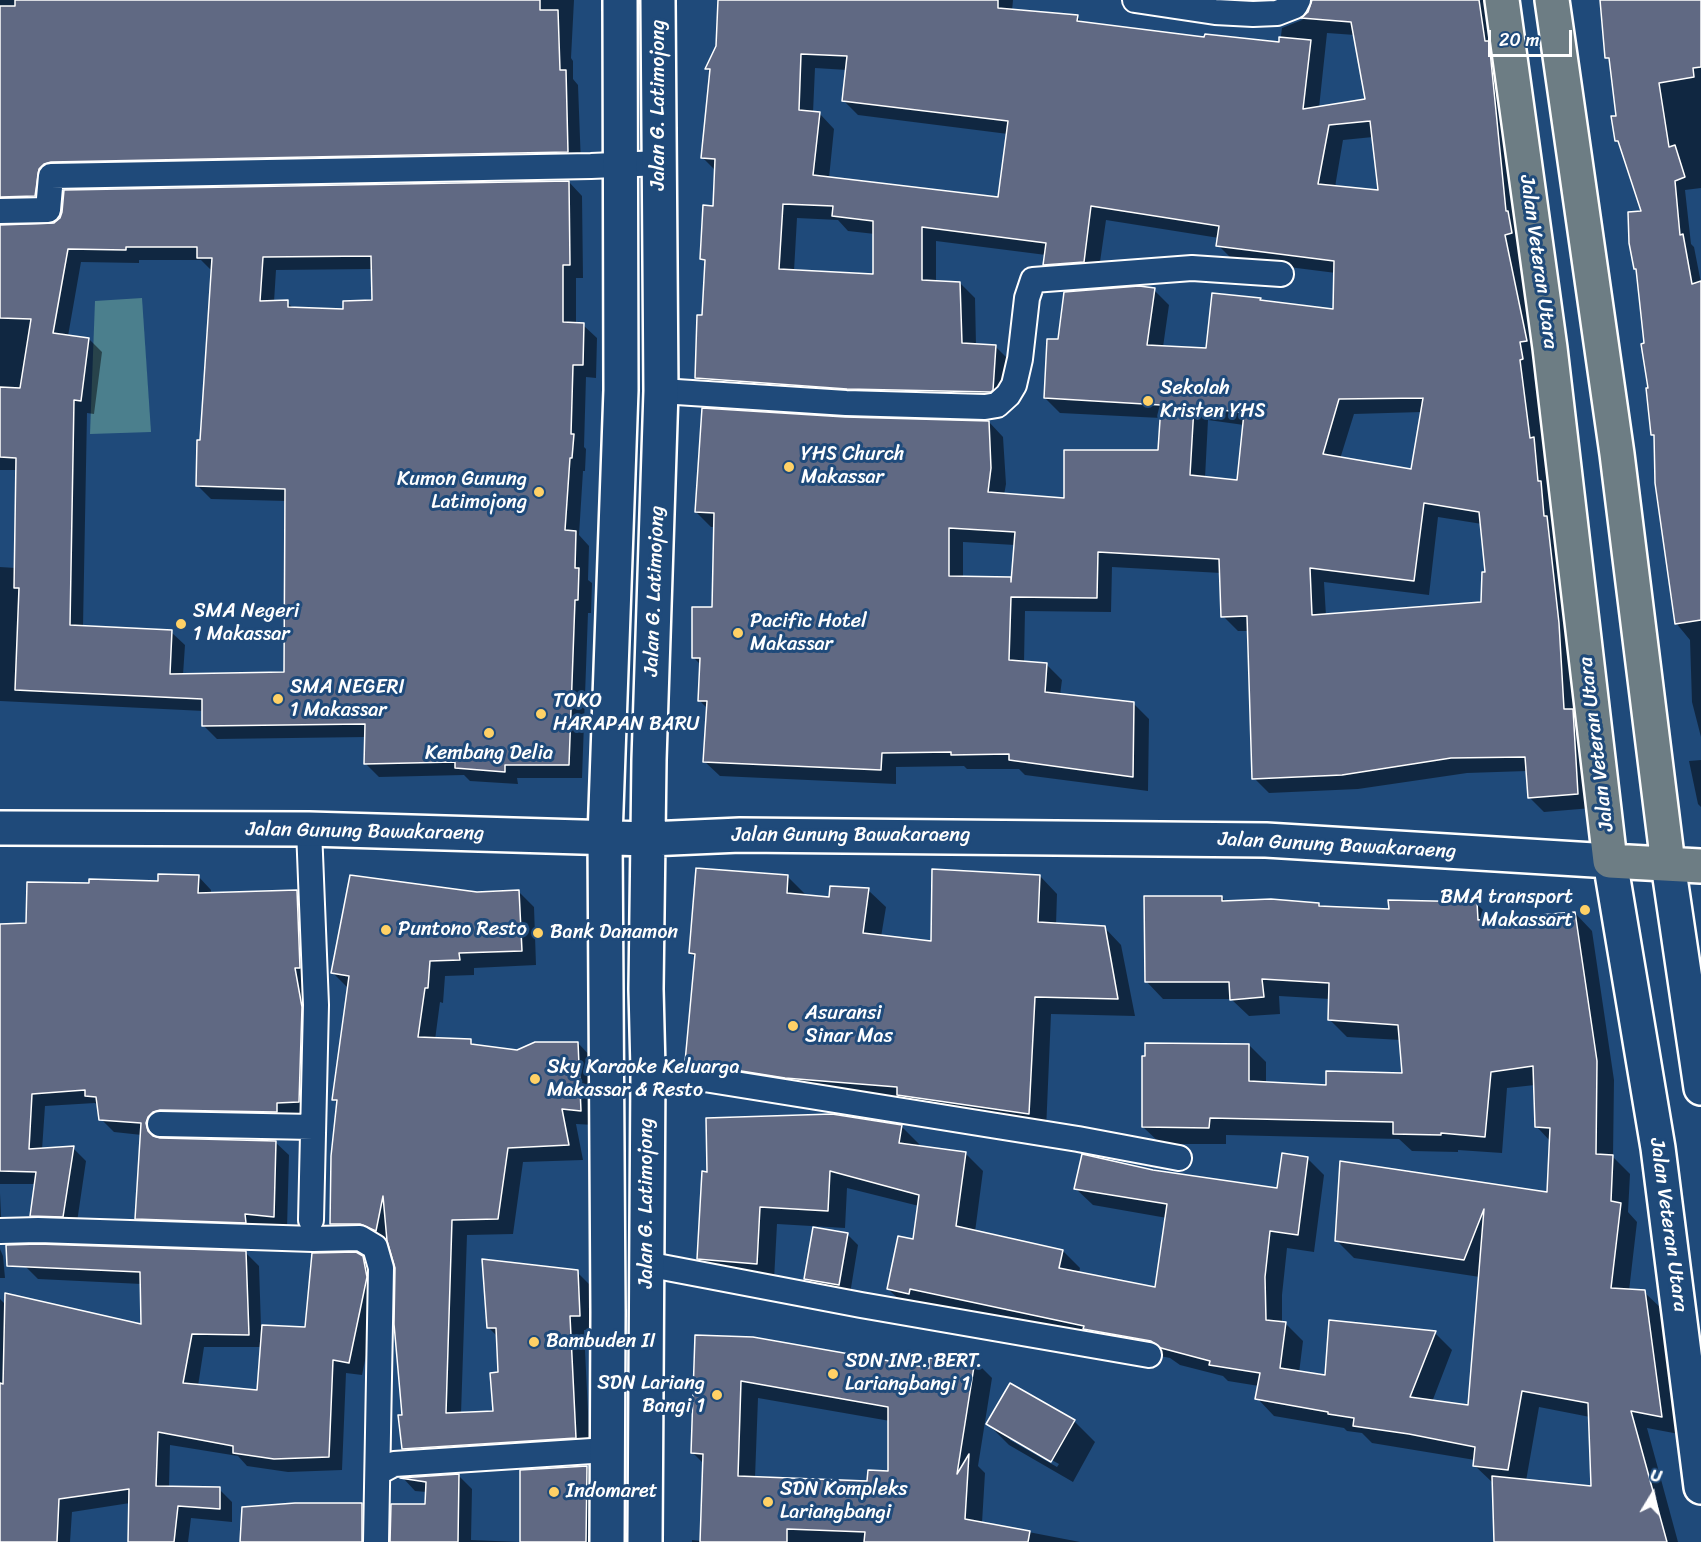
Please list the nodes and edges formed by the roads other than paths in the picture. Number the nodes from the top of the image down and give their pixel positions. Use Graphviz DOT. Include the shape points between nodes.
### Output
graph roads {
  1 [pos="620,0"];
  2 [pos="658,0"];
  3 [pos="1135,0"];
  4 [pos="1502,0"];
  5 [pos="1552,0"];
  6 [pos="1296,3"];
  7 [pos="660,163"];
  8 [pos="620,164"];
  9 [pos="0,211"];
  10 [pos="1281,274"];
  11 [pos="1601,339"];
  12 [pos="1550,348"];
  13 [pos="661,391"];
  14 [pos="0,828"];
  15 [pos="309,829"];
  16 [pos="605,837"];
  17 [pos="649,838"];
  18 [pos="1610,861"];
  19 [pos="1668,864"];
  20 [pos="1701,866"];
  21 [pos="648,1070"];
  22 [pos="1701,1088"];
  23 [pos="160,1124"];
  24 [pos="313,1127"];
  25 [pos="1179,1158"];
  26 [pos="311,1220"];
  27 [pos="0,1231"];
  28 [pos="646,1264"];
  29 [pos="1149,1354"];
  30 [pos="607,1450"];
  31 [pos="379,1472"];
  32 [pos="1701,1487"];
  33 [pos="376,1542"];
  34 [pos="607,1542"];
  35 [pos="645,1542"];
  1 -- 8 [label="main road, Jalan G. Latimojong"];
  2 -- 7 [label="main road, Jalan G. Latimojong"];
  3 -- 6 [label="street" via="1244,14 1277,13"];
  4 -- 12 [label="highway, Jalan Veteran Utara"];
  5 -- 11 [label="highway"];
  7 -- 8 [label="street"];
  7 -- 13 [label="main road, Jalan G. Latimojong"];
  8 -- 9 [label="street" via="51,176 48,210"];
  8 -- 16 [label="main road, Jalan G. Latimojong" via="621,390"];
  10 -- 13 [label="street" via="1192,268 1033,280 1014,385 997,405 846,403"];
  11 -- 12 [label="highway"];
  11 -- 19 [label="highway"];
  12 -- 18 [label="highway, Jalan Veteran Utara"];
  13 -- 17 [label="main road, Jalan G. Latimojong"];
  14 -- 15 [label="main road, Jalan Gunung Bawakaraeng"];
  15 -- 16 [label="main road, Jalan Gunung Bawakaraeng"];
  15 -- 24 [label="street" via="316,1005"];
  16 -- 17 [label="main road, Jalan Gunung Bawakaraeng"];
  16 -- 30 [label="main road, Jalan G. Latimojong"];
  17 -- 18 [label="main road, Jalan Gunung Bawakaraeng" via="752,835 1266,840"];
  17 -- 21 [label="main road, Jalan G. Latimojong"];
  18 -- 19 [label="highway, Jalan Gunung Bawakaraeng"];
  18 -- 32 [label="main road, Jalan Veteran Utara" via="1658,1148"];
  19 -- 20 [label="highway, Jalan Gunung Bawakaraeng"];
  19 -- 22 [label="main road"];
  21 -- 25 [label="street"];
  21 -- 28 [label="main road, Jalan G. Latimojong"];
  23 -- 24 [label="street"];
  24 -- 26 [label="street"];
  27 -- 31 [label="street" via="360,1238 375,1247 381,1268"];
  28 -- 29 [label="street"];
  28 -- 35 [label="main road, Jalan G. Latimojong"];
  30 -- 31 [label="street" via="394,1464"];
  30 -- 34 [label="main road, Jalan G. Latimojong"];
  31 -- 33 [label="street"];
}
